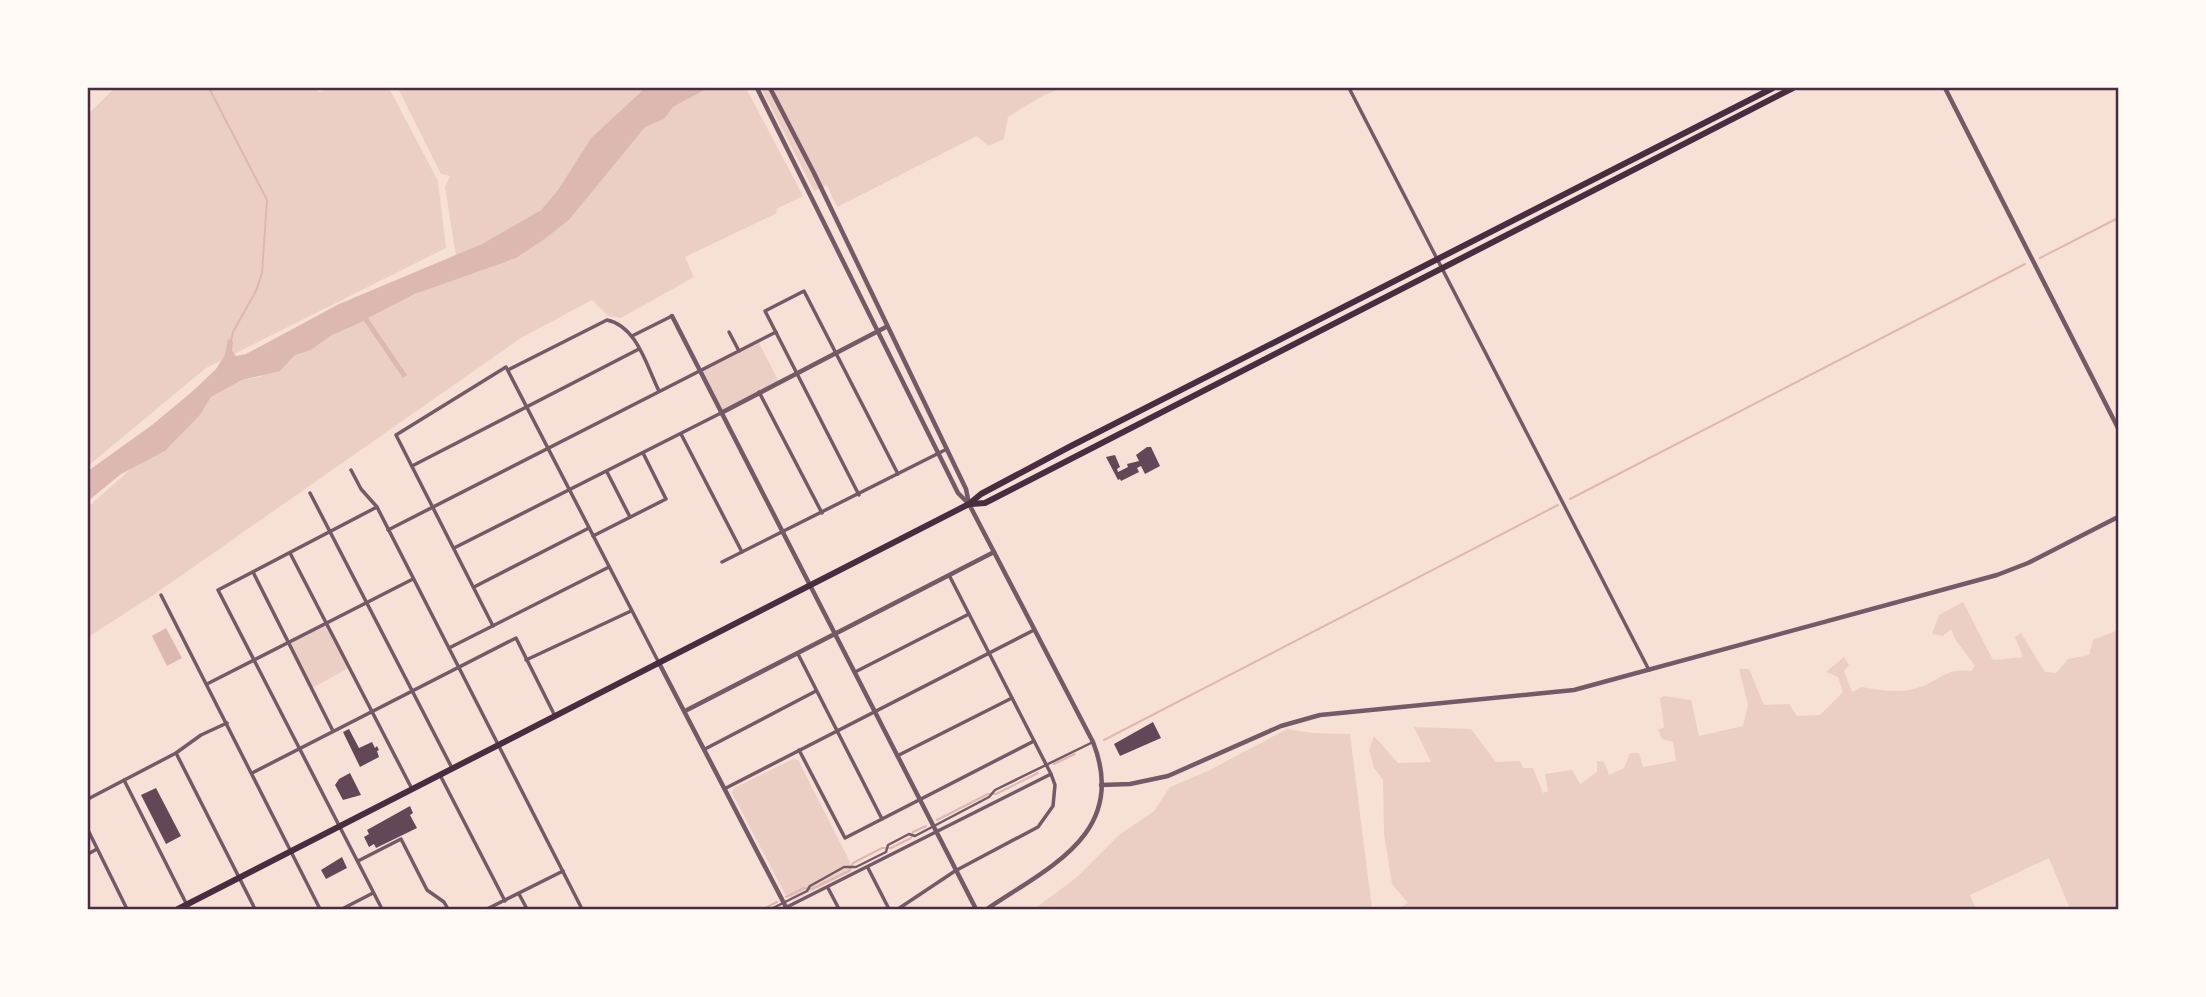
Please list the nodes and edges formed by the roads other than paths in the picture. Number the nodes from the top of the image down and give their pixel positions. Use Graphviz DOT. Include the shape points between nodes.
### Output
graph roads {
  1 [pos="757,88"];
  2 [pos="769,88"];
  3 [pos="1349,88"];
  4 [pos="1773,88"];
  5 [pos="1793,88"];
  6 [pos="1945,88"];
  7 [pos="1437,260"];
  8 [pos="1443,267"];
  9 [pos="672,316"];
  10 [pos="886,327"];
  11 [pos="729,331"];
  12 [pos="879,331"];
  13 [pos="776,332"];
  14 [pos="632,336"];
  15 [pos="639,349"];
  16 [pos="739,351"];
  17 [pos="836,353"];
  18 [pos="508,370"];
  19 [pos="701,371"];
  20 [pos="797,374"];
  21 [pos="659,391"];
  22 [pos="760,392"];
  23 [pos="527,407"];
  24 [pos="721,413"];
  25 [pos="2119,428"];
  26 [pos="681,434"];
  27 [pos="548,448"];
  28 [pos="947,449"];
  29 [pos="643,453"];
  30 [pos="939,453"];
  31 [pos="412,466"];
  32 [pos="351,470"];
  33 [pos="607,471"];
  34 [pos="898,474"];
  35 [pos="569,490"];
  36 [pos="310,494"];
  37 [pos="859,495"];
  38 [pos="970,504"];
  39 [pos="377,508"];
  40 [pos="433,508"];
  41 [pos="822,513"];
  42 [pos="630,517"];
  43 [pos="2119,517"];
  44 [pos="589,528"];
  45 [pos="388,530"];
  46 [pos="330,532"];
  47 [pos="782,532"];
  48 [pos="593,536"];
  49 [pos="454,548"];
  50 [pos="742,552"];
  51 [pos="994,552"];
  52 [pos="290,553"];
  53 [pos="722,562"];
  54 [pos="609,567"];
  55 [pos="253,572"];
  56 [pos="950,575"];
  57 [pos="413,579"];
  58 [pos="810,585"];
  59 [pos="474,587"];
  60 [pos="162,595"];
  61 [pos="368,602"];
  62 [pos="631,611"];
  63 [pos="969,614"];
  64 [pos="327,623"];
  65 [pos="493,626"];
  66 [pos="1034,630"];
  67 [pos="835,634"];
  68 [pos="290,642"];
  69 [pos="449,648"];
  70 [pos="990,653"];
  71 [pos="798,654"];
  72 [pos="254,660"];
  73 [pos="526,660"];
  74 [pos="659,663"];
  75 [pos="459,667"];
  76 [pos="1649,670"];
  77 [pos="855,672"];
  78 [pos="207,684"];
  79 [pos="413,690"];
  80 [pos="816,691"];
  81 [pos="1012,698"];
  82 [pos="371,711"];
  83 [pos="685,711"];
  84 [pos="875,712"];
  85 [pos="555,716"];
  86 [pos="226,723"];
  87 [pos="333,731"];
  88 [pos="838,731"];
  89 [pos="1034,741"];
  90 [pos="1093,742"];
  91 [pos="498,745"];
  92 [pos="299,749"];
  93 [pos="705,749"];
  94 [pos="799,751"];
  95 [pos="176,752"];
  96 [pos="897,757"];
  97 [pos="1046,766"];
  98 [pos="453,768"];
  99 [pos="252,773"];
  100 [pos="1051,774"];
  101 [pos="439,775"];
  102 [pos="124,780"];
  103 [pos="1101,785"];
  104 [pos="726,788"];
  105 [pos="412,789"];
  106 [pos="88,799"];
  107 [pos="919,800"];
  108 [pos="882,819"];
  109 [pos="339,826"];
  110 [pos="934,829"];
  111 [pos="88,830"];
  112 [pos="97,849"];
  113 [pos="291,850"];
  114 [pos="88,854"];
  115 [pos="357,862"];
  116 [pos="868,867"];
  117 [pos="563,871"];
  118 [pos="955,871"];
  119 [pos="239,879"];
  120 [pos="828,888"];
  121 [pos="373,893"];
  122 [pos="519,894"];
  123 [pos="505,901"];
  124 [pos="188,907"];
  125 [pos="785,908"];
  126 [pos="127,909"];
  127 [pos="178,909"];
  128 [pos="255,909"];
  129 [pos="320,909"];
  130 [pos="342,909"];
  131 [pos="382,909"];
  132 [pos="448,909"];
  133 [pos="487,909"];
  134 [pos="527,909"];
  135 [pos="582,909"];
  136 [pos="771,909"];
  137 [pos="839,909"];
  138 [pos="889,909"];
  139 [pos="898,909"];
  140 [pos="976,909"];
  141 [pos="988,909"];
  1 -- 12 [label="street"];
  2 -- 10 [label="street"];
  3 -- 7 [label="street"];
  4 -- 7 [label="main road"];
  5 -- 8 [label="main road"];
  6 -- 25 [label="street"];
  7 -- 8 [label="street"];
  7 -- 38 [label="main road" via="1071,446"];
  8 -- 38 [label="main road" via="985,503"];
  8 -- 76 [label="street"];
  9 -- 14 [label="street"];
  9 -- 19 [label="street"];
  10 -- 12 [label="street"];
  10 -- 28 [label="street"];
  11 -- 16 [label="street"];
  12 -- 17 [label="street"];
  12 -- 30 [label="street"];
  13 -- 16 [label="street"];
  13 -- 17 [label="street" via="765,311 804,291"];
  13 -- 20 [label="street"];
  14 -- 15 [label="street"];
  14 -- 18 [label="street" via="625,326 607,320"];
  15 -- 21 [label="street"];
  15 -- 23 [label="street"];
  16 -- 19 [label="street"];
  17 -- 20 [label="street"];
  17 -- 34 [label="street"];
  18 -- 23 [label="street"];
  18 -- 31 [label="street" via="506,367 396,435"];
  19 -- 21 [label="street"];
  19 -- 24 [label="street"];
  20 -- 22 [label="street"];
  20 -- 37 [label="street"];
  21 -- 27 [label="street"];
  22 -- 24 [label="street"];
  22 -- 41 [label="street"];
  23 -- 27 [label="street"];
  23 -- 31 [label="street"];
  24 -- 26 [label="street"];
  24 -- 47 [label="street"];
  26 -- 29 [label="street"];
  26 -- 50 [label="street"];
  27 -- 35 [label="street"];
  27 -- 40 [label="street"];
  28 -- 30 [label="street"];
  28 -- 38 [label="street"];
  29 -- 33 [label="street"];
  29 -- 42 [label="street" via="666,499"];
  30 -- 34 [label="street"];
  30 -- 38 [label="street" via="958,493"];
  31 -- 40 [label="street"];
  32 -- 39 [label="street"];
  33 -- 35 [label="street"];
  33 -- 42 [label="street"];
  34 -- 37 [label="street"];
  35 -- 44 [label="street"];
  35 -- 49 [label="street"];
  36 -- 46 [label="street"];
  37 -- 41 [label="street"];
  38 -- 51 [label="street"];
  38 -- 58 [label="main road"];
  39 -- 45 [label="street"];
  39 -- 46 [label="street"];
  40 -- 45 [label="street"];
  40 -- 49 [label="street"];
  41 -- 47 [label="street"];
  42 -- 48 [label="street"];
  43 -- 76 [label="street" via="1997,575"];
  44 -- 48 [label="street"];
  44 -- 59 [label="street"];
  45 -- 57 [label="street"];
  46 -- 52 [label="street"];
  46 -- 61 [label="street"];
  47 -- 50 [label="street"];
  47 -- 58 [label="street"];
  48 -- 54 [label="street"];
  49 -- 59 [label="street"];
  50 -- 53 [label="street"];
  51 -- 56 [label="street"];
  51 -- 66 [label="street"];
  52 -- 55 [label="street"];
  52 -- 64 [label="street"];
  54 -- 62 [label="street"];
  54 -- 65 [label="street"];
  55 -- 68 [label="street"];
  55 -- 72 [label="street" via="218,590"];
  56 -- 63 [label="street"];
  56 -- 67 [label="street"];
  57 -- 61 [label="street"];
  57 -- 69 [label="street"];
  58 -- 67 [label="street"];
  58 -- 74 [label="main road"];
  59 -- 65 [label="street"];
  60 -- 78 [label="street"];
  61 -- 64 [label="street"];
  61 -- 79 [label="street"];
  62 -- 73 [label="street"];
  62 -- 74 [label="street"];
  63 -- 70 [label="street"];
  63 -- 77 [label="street"];
  64 -- 68 [label="street"];
  64 -- 82 [label="street"];
  65 -- 69 [label="street"];
  66 -- 70 [label="street"];
  66 -- 90 [label="street"];
  67 -- 71 [label="street"];
  67 -- 77 [label="street"];
  68 -- 72 [label="street"];
  68 -- 87 [label="street"];
  69 -- 75 [label="street"];
  70 -- 81 [label="street"];
  70 -- 84 [label="street"];
  71 -- 80 [label="street"];
  71 -- 83 [label="street"];
  72 -- 78 [label="street"];
  72 -- 92 [label="street"];
  73 -- 75 [label="street" via="516,638"];
  73 -- 85 [label="street"];
  74 -- 83 [label="street"];
  74 -- 85 [label="main road"];
  75 -- 79 [label="street"];
  75 -- 91 [label="street"];
  76 -- 103 [label="street" via="1574,690 1320,715 1281,726 1168,776"];
  77 -- 84 [label="street"];
  78 -- 86 [label="street"];
  79 -- 82 [label="street"];
  79 -- 98 [label="street"];
  80 -- 88 [label="street"];
  80 -- 93 [label="street"];
  81 -- 89 [label="street"];
  81 -- 96 [label="street"];
  82 -- 87 [label="street"];
  82 -- 105 [label="street"];
  83 -- 93 [label="street"];
  84 -- 88 [label="street"];
  84 -- 96 [label="street"];
  85 -- 91 [label="main road"];
  86 -- 95 [label="street"];
  86 -- 99 [label="street"];
  87 -- 92 [label="street"];
  88 -- 94 [label="street"];
  88 -- 108 [label="street"];
  89 -- 97 [label="street"];
  89 -- 107 [label="street"];
  90 -- 97 [label="street"];
  90 -- 103 [label="street"];
  91 -- 98 [label="main road"];
  91 -- 117 [label="street"];
  92 -- 99 [label="street"];
  92 -- 109 [label="street"];
  93 -- 104 [label="street"];
  94 -- 104 [label="street"];
  94 -- 108 [label="street" via="845,838"];
  95 -- 102 [label="street"];
  95 -- 119 [label="street"];
  96 -- 107 [label="street"];
  97 -- 100 [label="street"];
  97 -- 110 [label="street"];
  98 -- 101 [label="main road"];
  99 -- 113 [label="street"];
  100 -- 110 [label="street"];
  100 -- 118 [label="street" via="1053,806 1038,827"];
  101 -- 105 [label="main road"];
  101 -- 123 [label="street"];
  102 -- 106 [label="street"];
  102 -- 124 [label="street"];
  103 -- 141 [label="street" via="1095,818 1075,848"];
  104 -- 125 [label="street"];
  105 -- 109 [label="main road"];
  107 -- 108 [label="street"];
  107 -- 110 [label="street"];
  109 -- 113 [label="main road"];
  109 -- 115 [label="street"];
  110 -- 116 [label="street"];
  110 -- 118 [label="street"];
  110 -- 125 [label="street" via="844,867"];
  111 -- 112 [label="street"];
  112 -- 114 [label="street"];
  112 -- 126 [label="street"];
  113 -- 119 [label="main road"];
  113 -- 129 [label="street"];
  115 -- 121 [label="street"];
  115 -- 132 [label="street" via="401,839 427,890"];
  116 -- 120 [label="street"];
  116 -- 138 [label="street"];
  117 -- 122 [label="street"];
  117 -- 135 [label="street"];
  118 -- 139 [label="street"];
  118 -- 140 [label="street"];
  119 -- 124 [label="main road"];
  119 -- 128 [label="street"];
  120 -- 125 [label="street"];
  120 -- 137 [label="street"];
  121 -- 130 [label="street"];
  121 -- 131 [label="street"];
  122 -- 123 [label="street"];
  122 -- 134 [label="street"];
  123 -- 133 [label="street"];
  124 -- 127 [label="main road"];
  125 -- 136 [label="street"];
}
